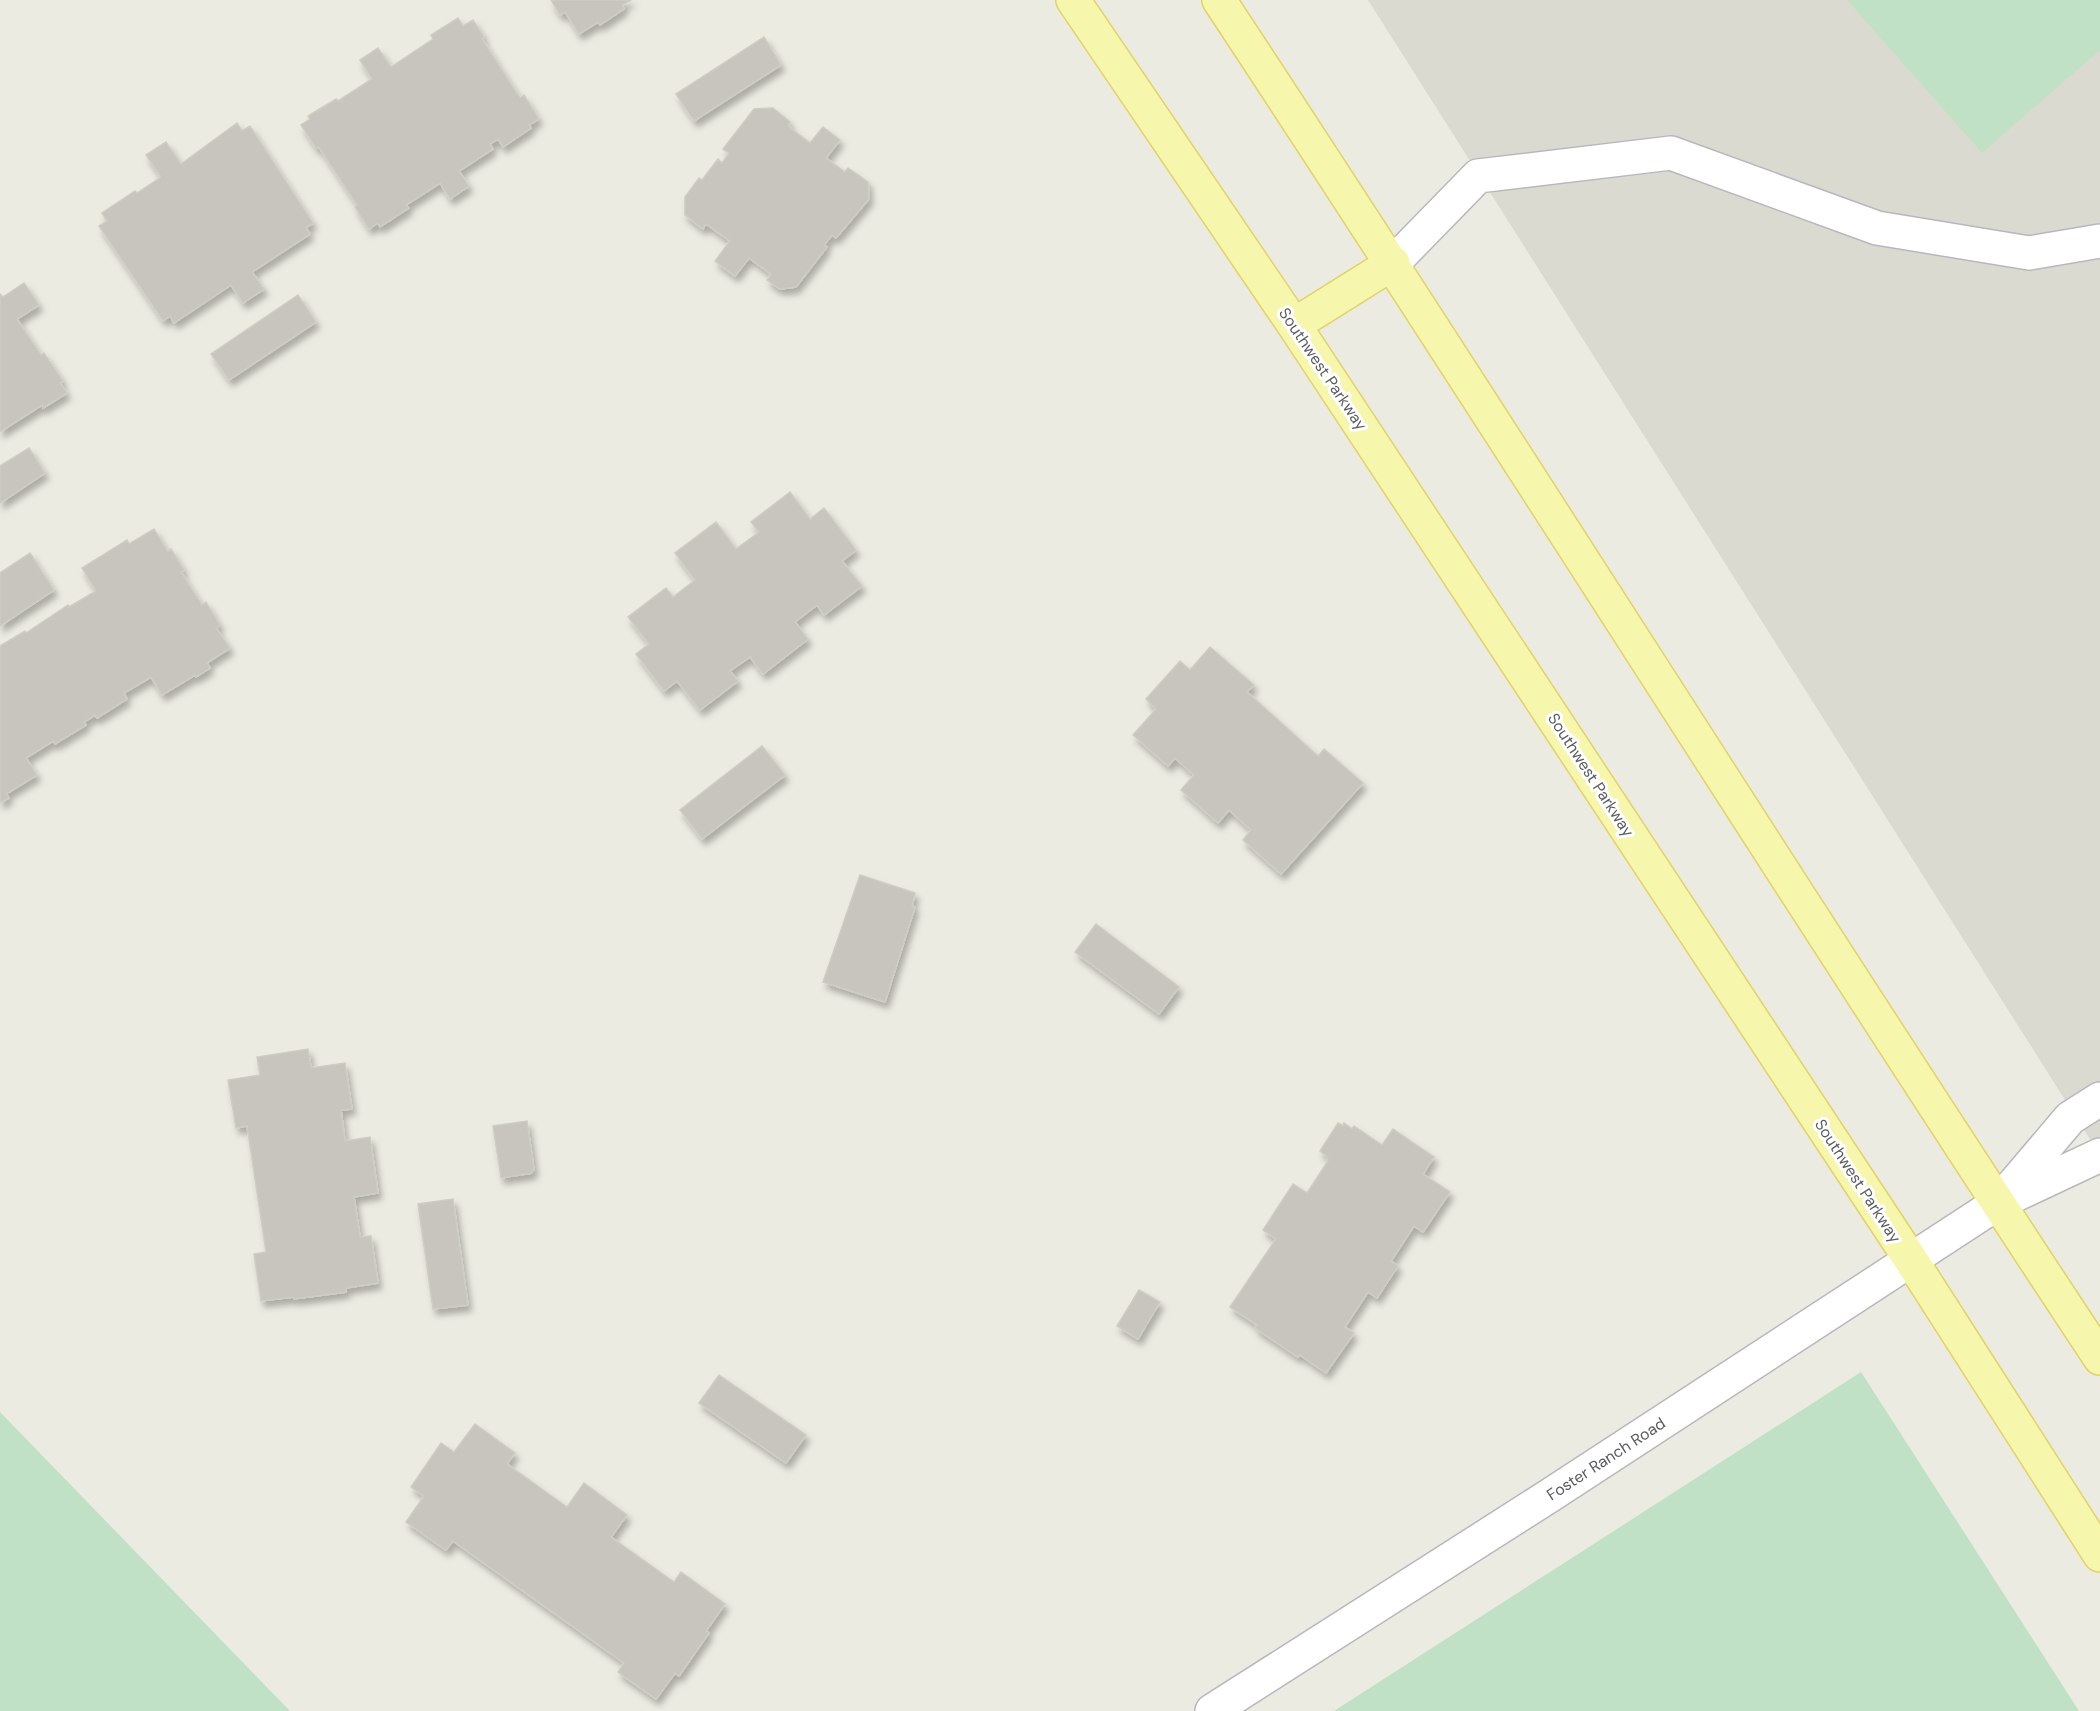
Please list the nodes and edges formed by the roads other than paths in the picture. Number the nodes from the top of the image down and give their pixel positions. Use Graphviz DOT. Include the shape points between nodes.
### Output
graph roads {
  1 [pos="1073,0"];
  2 [pos="1219,0"];
  3 [pos="2100,241"];
  4 [pos="1392,262"];
  5 [pos="1294,325"];
  6 [pos="2100,1099"];
  7 [pos="2100,1155"];
  8 [pos="1998,1203"];
  9 [pos="1911,1260"];
  10 [pos="2100,1358"];
  11 [pos="2100,1555"];
  12 [pos="1212,1711"];
  1 -- 5 [label="main road, Southwest Parkway"];
  2 -- 4 [label="main road"];
  3 -- 4 [label="street" via="2029,253 1877,228 1671,153 1478,176"];
  4 -- 5 [label="main road"];
  4 -- 8 [label="main road"];
  5 -- 9 [label="main road, Southwest Parkway"];
  6 -- 8 [label="street" via="2070,1118"];
  7 -- 8 [label="street"];
  8 -- 9 [label="street, Foster Ranch Road"];
  8 -- 10 [label="main road"];
  9 -- 11 [label="main road, Southwest Parkway"];
  9 -- 12 [label="street, Foster Ranch Road"];
}
